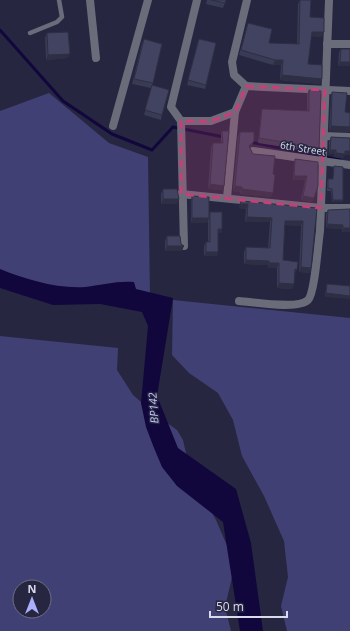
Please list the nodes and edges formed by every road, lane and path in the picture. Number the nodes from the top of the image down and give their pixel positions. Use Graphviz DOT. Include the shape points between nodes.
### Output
graph roads {
  1 [pos="59,0"];
  2 [pos="90,0"];
  3 [pos="148,0"];
  4 [pos="197,0"];
  5 [pos="247,0"];
  6 [pos="329,0"];
  7 [pos="30,33"];
  8 [pos="327,44"];
  9 [pos="350,44"];
  10 [pos="96,58"];
  11 [pos="246,86"];
  12 [pos="326,90"];
  13 [pos="350,91"];
  14 [pos="235,112"];
  15 [pos="181,121"];
  16 [pos="113,126"];
  17 [pos="324,136"];
  18 [pos="350,137"];
  19 [pos="253,151"];
  20 [pos="323,161"];
  21 [pos="350,165"];
  22 [pos="181,194"];
  23 [pos="227,198"];
  24 [pos="321,208"];
  25 [pos="350,208"];
  26 [pos="184,246"];
  27 [pos="239,301"];
  1 -- 7 [label="lane" via="62,17 57,22"];
  2 -- 10 [label="street"];
  3 -- 16 [label="street"];
  4 -- 15 [label="street" via="171,107"];
  5 -- 11 [label="street" via="232,62 234,75"];
  6 -- 8 [label="street"];
  8 -- 9 [label="street"];
  8 -- 12 [label="street"];
  11 -- 12 [label="street"];
  11 -- 14 [label="street"];
  12 -- 13 [label="street"];
  12 -- 17 [label="street"];
  14 -- 15 [label="street" via="211,121"];
  14 -- 23 [label="street"];
  15 -- 22 [label="street"];
  17 -- 18 [label="street"];
  17 -- 20 [label="street"];
  19 -- 20 [label="street, 6th Street"];
  20 -- 21 [label="street, 6th Street"];
  20 -- 24 [label="street"];
  22 -- 23 [label="street"];
  22 -- 26 [label="street"];
  23 -- 24 [label="street"];
  24 -- 25 [label="street"];
  24 -- 27 [label="street" via="312,293 308,301 288,305"];
}
